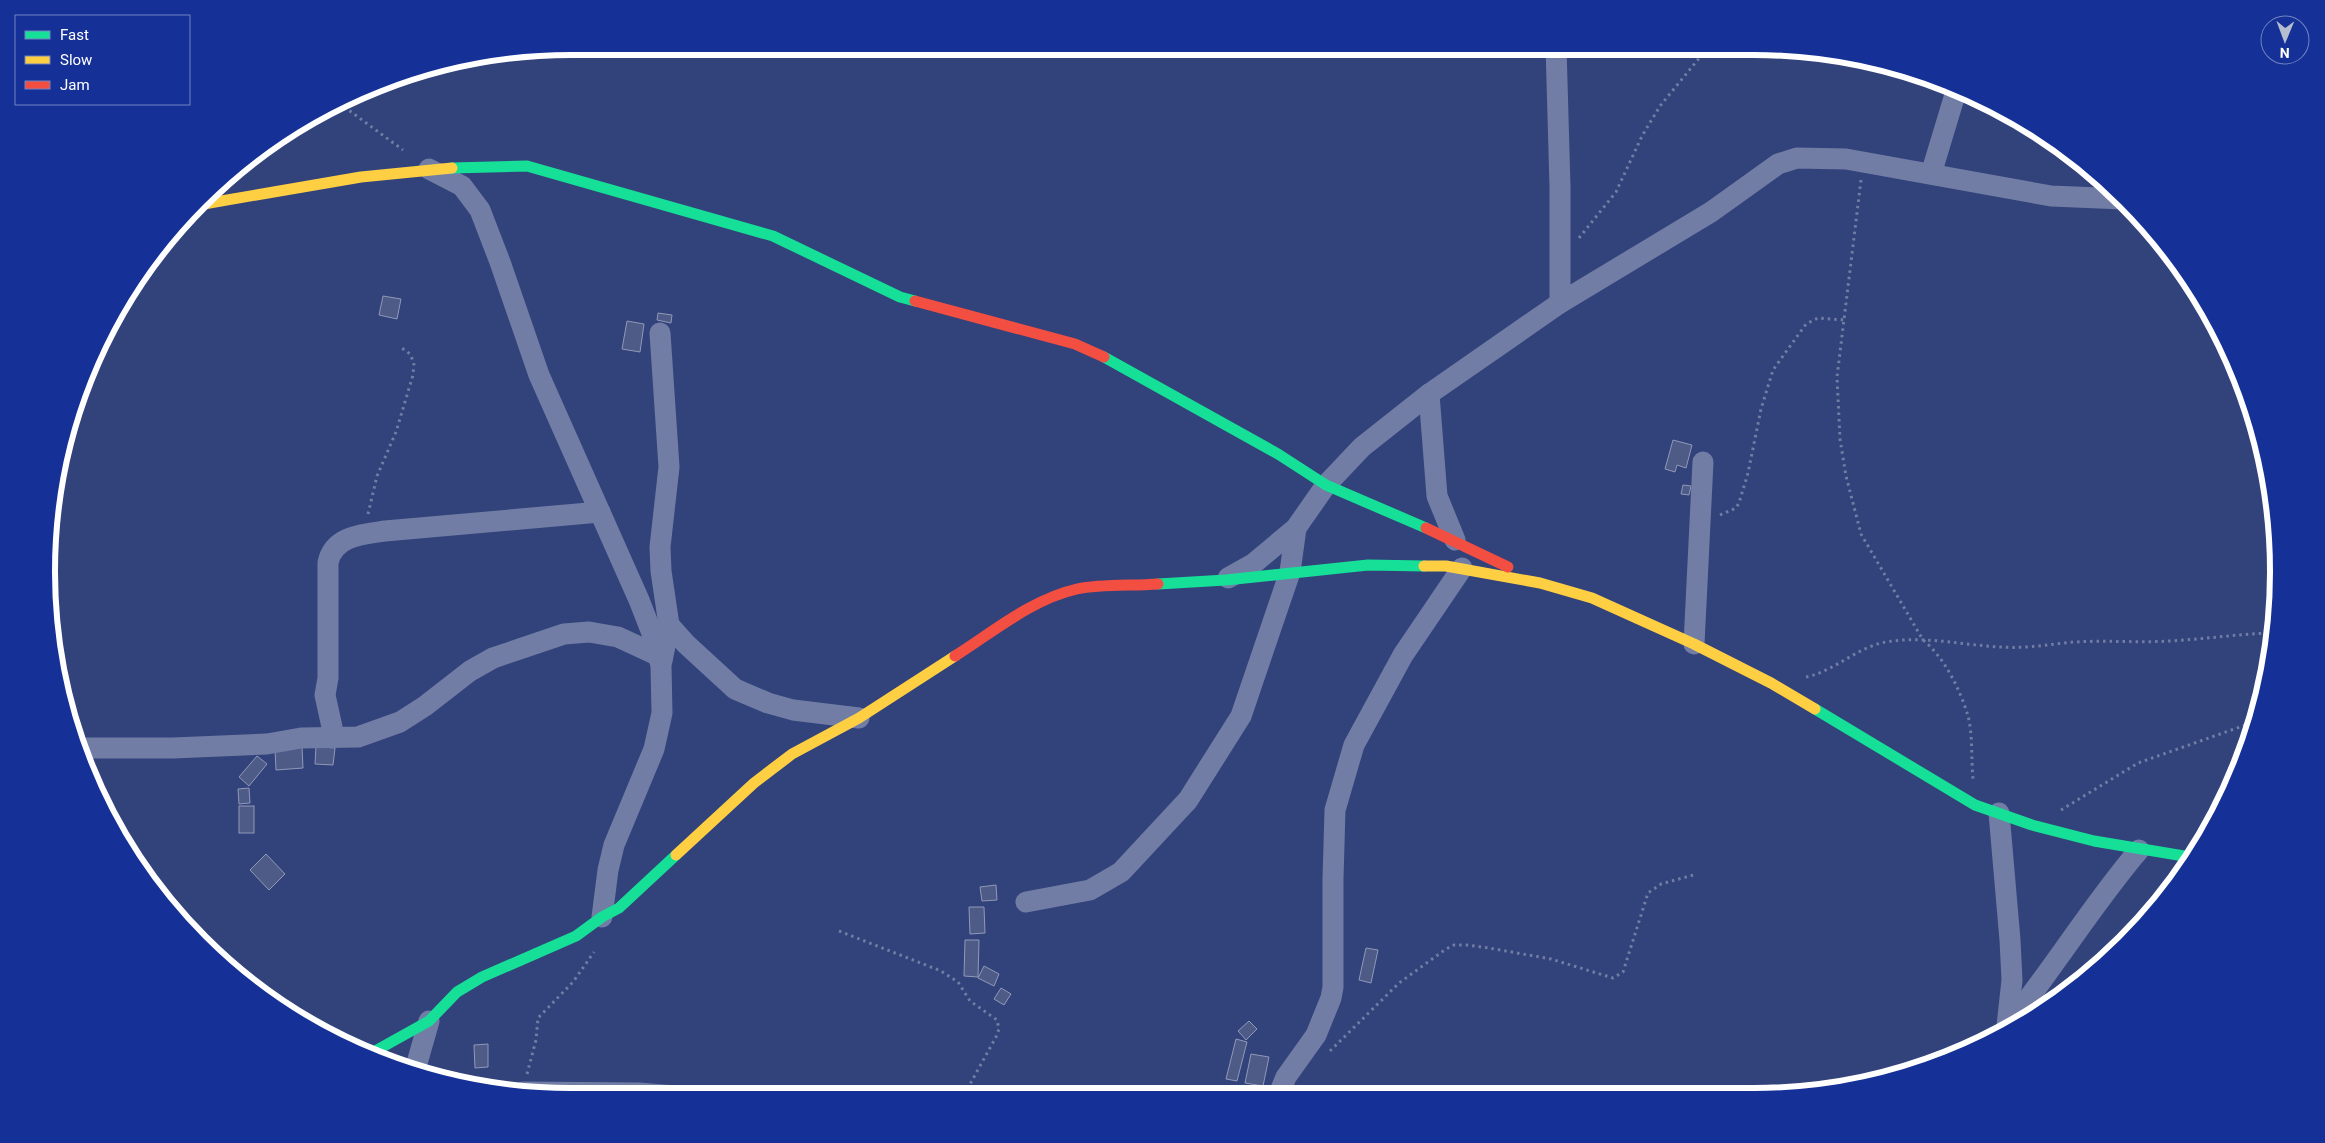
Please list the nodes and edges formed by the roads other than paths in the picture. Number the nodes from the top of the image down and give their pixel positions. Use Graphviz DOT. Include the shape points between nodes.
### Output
graph roads {
  1 [pos="1556,55"];
  2 [pos="1955,96"];
  3 [pos="427,168"];
  4 [pos="1931,174"];
  5 [pos="2111,198"];
  6 [pos="209,203"];
  7 [pos="1560,303"];
  8 [pos="660,333"];
  9 [pos="1429,394"];
  10 [pos="1703,462"];
  11 [pos="1326,485"];
  12 [pos="600,512"];
  13 [pos="1296,528"];
  14 [pos="1455,540"];
  15 [pos="1462,568"];
  16 [pos="1290,572"];
  17 [pos="1226,580"];
  18 [pos="1540,583"];
  19 [pos="669,625"];
  20 [pos="1694,644"];
  21 [pos="660,661"];
  22 [pos="858,718"];
  23 [pos="331,738"];
  24 [pos="86,748"];
  25 [pos="1999,813"];
  26 [pos="2139,850"];
  27 [pos="2184,856"];
  28 [pos="1026,902"];
  29 [pos="602,917"];
  30 [pos="2014,1017"];
  31 [pos="429,1021"];
  32 [pos="2008,1021"];
  33 [pos="378,1050"];
  34 [pos="417,1064"];
  35 [pos="1281,1088"];
  1 -- 7 [label="street"];
  2 -- 4 [label="street"];
  3 -- 6 [label="street" via="354,177"];
  3 -- 11 [label="street" via="527,166 773,236 900,297 1076,344 1095,352 1278,454"];
  3 -- 12 [label="street" via="462,186 480,210 539,375"];
  4 -- 5 [label="street" via="2051,196"];
  4 -- 7 [label="street" via="1816,157 1778,164 1710,212"];
  7 -- 9 [label="street"];
  8 -- 19 [label="street" via="670,467 660,557"];
  9 -- 11 [label="street" via="1362,447"];
  9 -- 14 [label="street" via="1437,496"];
  10 -- 20 [label="street"];
  11 -- 13 [label="street"];
  11 -- 14 [label="street"];
  12 -- 21 [label="street" via="642,608"];
  12 -- 23 [label="street" via="364,534 343,541 328,563 326,695"];
  13 -- 16 [label="street"];
  13 -- 17 [label="street" via="1253,564"];
  14 -- 18 [label="street"];
  15 -- 16 [label="street" via="1368,565"];
  15 -- 18 [label="street"];
  15 -- 35 [label="street" via="1403,655 1354,745 1336,810 1331,998 1316,1035"];
  16 -- 17 [label="street"];
  16 -- 28 [label="street" via="1241,716 1188,800 1121,872 1090,890"];
  17 -- 22 [label="street" via="1078,589 1056,595 1031,607"];
  18 -- 20 [label="street" via="1592,598"];
  19 -- 21 [label="street"];
  19 -- 22 [label="street" via="735,689 793,710"];
  20 -- 25 [label="street" via="1771,683 1975,805"];
  21 -- 23 [label="street" via="618,637 590,632 564,634 493,658 400,722 358,737"];
  21 -- 29 [label="street" via="664,691 654,749 614,845"];
  22 -- 29 [label="street" via="792,754 754,783 619,908"];
  23 -- 24 [label="street" via="173,748"];
  25 -- 26 [label="street" via="2032,825"];
  25 -- 32 [label="street" via="2012,980"];
  26 -- 27 [label="street"];
  26 -- 30 [label="street" via="2103,894"];
  29 -- 31 [label="street" via="576,936 457,992"];
  31 -- 33 [label="street"];
  31 -- 34 [label="street"];
}
